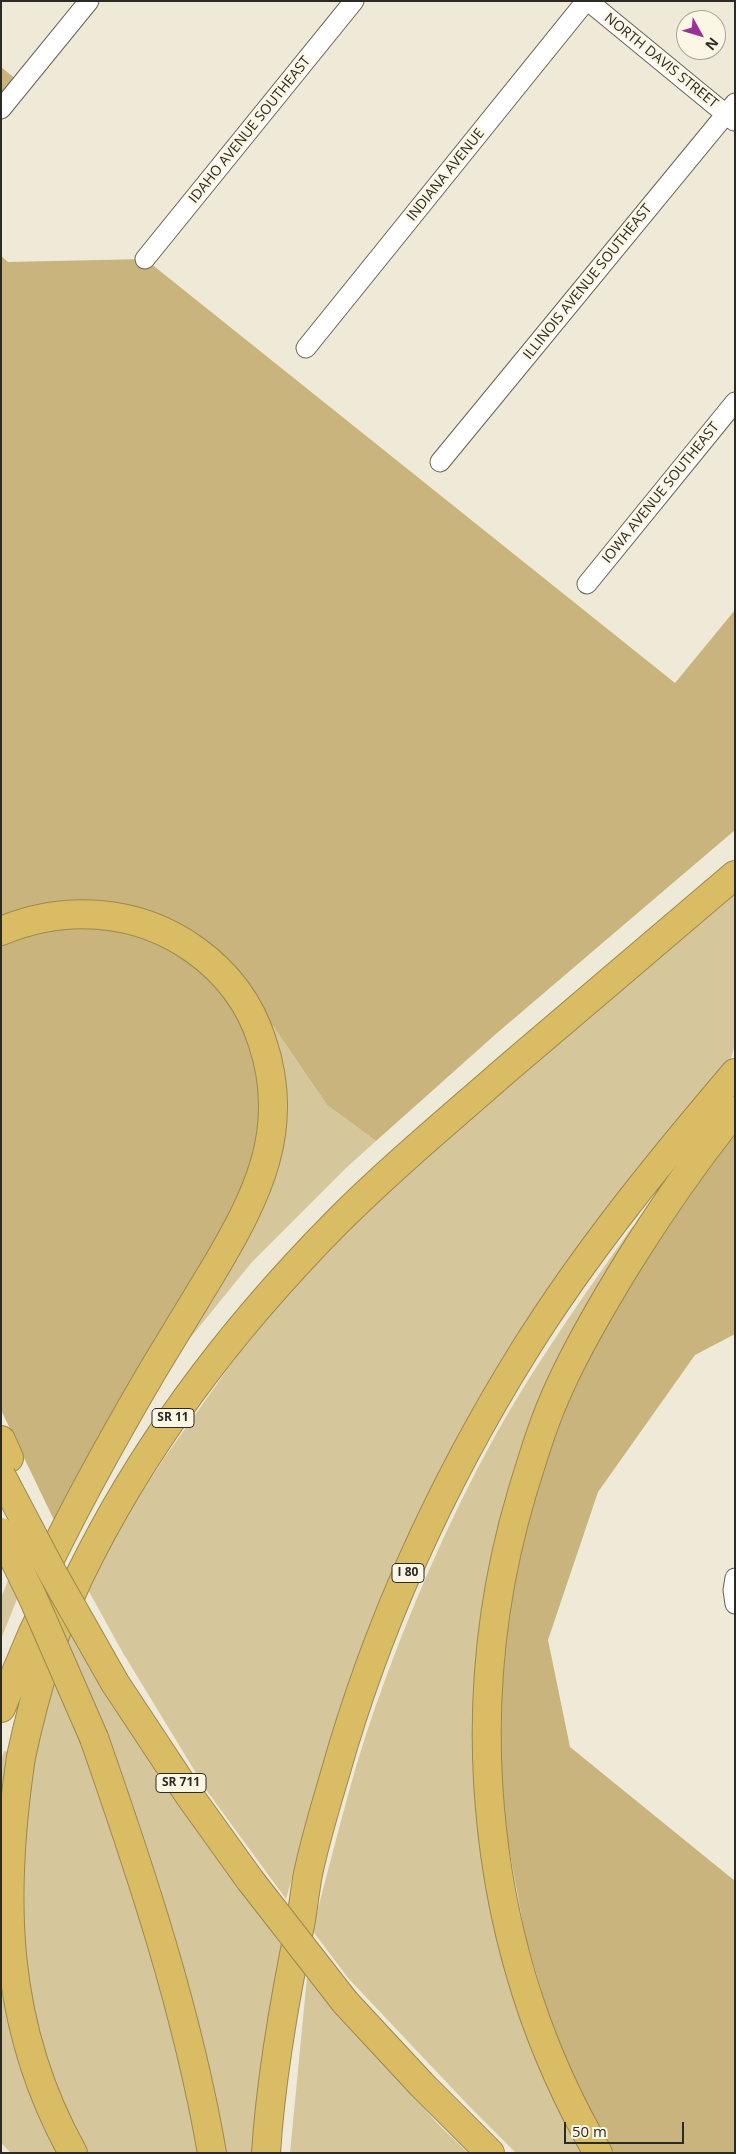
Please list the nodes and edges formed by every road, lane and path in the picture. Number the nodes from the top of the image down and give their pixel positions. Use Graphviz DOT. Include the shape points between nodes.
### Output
graph roads {
  1 [pos="89,1"];
  2 [pos="354,1"];
  3 [pos="587,1"];
  4 [pos="1,109"];
  5 [pos="732,113"];
  6 [pos="145,259"];
  7 [pos="306,348"];
  8 [pos="735,402"];
  9 [pos="440,462"];
  10 [pos="587,584"];
  11 [pos="735,857"];
  12 [pos="735,875"];
  13 [pos="1,930"];
  14 [pos="735,1073"];
  15 [pos="735,1110"];
  16 [pos="4,1458"];
  17 [pos="1,1532"];
  18 [pos="735,1578"];
  19 [pos="735,1604"];
  20 [pos="1,1669"];
  21 [pos="1,1708"];
  22 [pos="73,2153"];
  23 [pos="212,2153"];
  24 [pos="266,2153"];
  25 [pos="490,2153"];
  26 [pos="598,2153"];
  1 -- 4 [label="street"];
  2 -- 6 [label="street, IDAHO AVENUE SOUTHEAST"];
  3 -- 5 [label="street, NORTH DAVIS STREET"];
  3 -- 7 [label="street, INDIANA AVENUE"];
  5 -- 9 [label="street, ILLINOIS AVENUE SOUTHEAST"];
  8 -- 10 [label="street, IOWA AVENUE SOUTHEAST"];
  11 -- 21 [label="highway" via="405,1140 320,1221 245,1302 186,1378 107,1494 33,1632"];
  12 -- 22 [label="highway, SR 11" via="444,1124 346,1214 286,1276 176,1413 119,1502 78,1580 42,1670 27,1726 7,1832 4,1882 10,1980 22,2031 58,2127"];
  13 -- 20 [label="highway" via="42,917 73,914 127,919 180,939 222,972 243,997 267,1054 274,1098 274,1125 268,1156 249,1208 89,1483 20,1622"];
  14 -- 24 [label="highway, I 80" via="598,1244 525,1350 464,1455 410,1566 352,1719 307,1878 281,2027"];
  15 -- 26 [label="highway" via="663,1206 589,1327 559,1388 533,1454 510,1532 493,1624 486,1702 488,1783 493,1851 504,1909 539,2029 566,2092"];
  16 -- 25 [label="highway, SR 711, bridge" via="52,1572 116,1683 189,1795 345,2002"];
  17 -- 23 [label="highway, bridge" via="94,1738 138,1864 176,1987"];
  18 -- 19 [label="street"];
}
